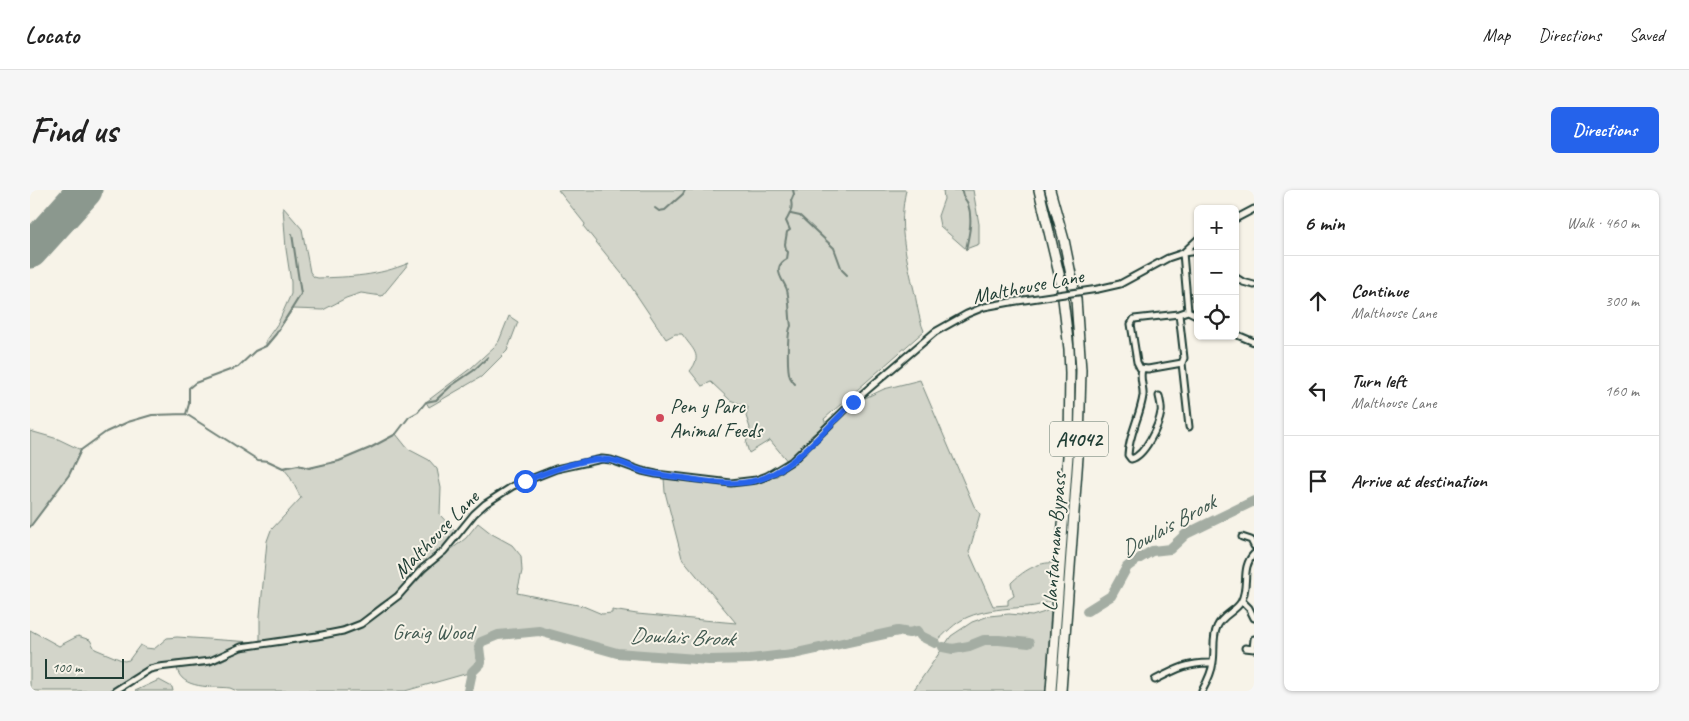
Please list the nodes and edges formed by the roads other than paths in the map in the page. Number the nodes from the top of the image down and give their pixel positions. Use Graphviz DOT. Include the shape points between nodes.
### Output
graph roads {
  1 [pos="1039,190"];
  2 [pos="1050,190"];
  3 [pos="1254,209"];
  4 [pos="1239,216"];
  5 [pos="1194,243"];
  6 [pos="1194,252"];
  7 [pos="1183,253"];
  8 [pos="1239,280"];
  9 [pos="1254,285"];
  10 [pos="1188,311"];
  11 [pos="1179,314"];
  12 [pos="1194,314"];
  13 [pos="1239,336"];
  14 [pos="1254,342"];
  15 [pos="1182,363"];
  16 [pos="1142,369"];
  17 [pos="1159,396"];
  18 [pos="1189,427"];
  19 [pos="1242,537"];
  20 [pos="1254,546"];
  21 [pos="1254,554"];
  22 [pos="1242,601"];
  23 [pos="1254,618"];
  24 [pos="1254,639"];
  25 [pos="1245,648"];
  26 [pos="1253,649"];
  27 [pos="1213,663"];
  28 [pos="1155,680"];
  29 [pos="115,691"];
  30 [pos="1051,691"];
  31 [pos="1061,691"];
  32 [pos="1202,691"];
  1 -- 30 [label="highway, Llantarnam Bypass / A4042" via="1061,282 1070,373 1069,442"];
  2 -- 31 [label="highway, Llantarnam Bypass / A4042" via="1076,299 1081,370"];
  3 -- 4 [label="street"];
  5 -- 7 [label="street, Malthouse Lane"];
  6 -- 7 [label="street"];
  7 -- 10 [label="street"];
  7 -- 29 [label="street, Malthouse Lane, bridge" via="1120,284 984,307 967,314 935,332 853,402 792,461 767,476 730,484 656,474 602,459 556,469 514,486 485,504 403,592 361,624 318,636 241,647 210,661 159,666"];
  8 -- 9 [label="street"];
  10 -- 11 [label="street"];
  10 -- 12 [label="street"];
  11 -- 15 [label="street"];
  11 -- 16 [label="street" via="1131,322 1137,362"];
  13 -- 14 [label="street"];
  15 -- 16 [label="street"];
  15 -- 18 [label="street"];
  16 -- 17 [label="street" via="1143,394 1129,442 1128,455 1131,459 1138,456 1154,433 1161,411"];
  19 -- 20 [label="street" via="1251,540"];
  21 -- 22 [label="street" via="1245,568"];
  22 -- 23 [label="street"];
  22 -- 27 [label="street" via="1220,621 1214,635"];
  24 -- 26 [label="street"];
  25 -- 26 [label="street"];
  27 -- 28 [label="street" via="1186,665"];
  27 -- 32 [label="street"];
}
